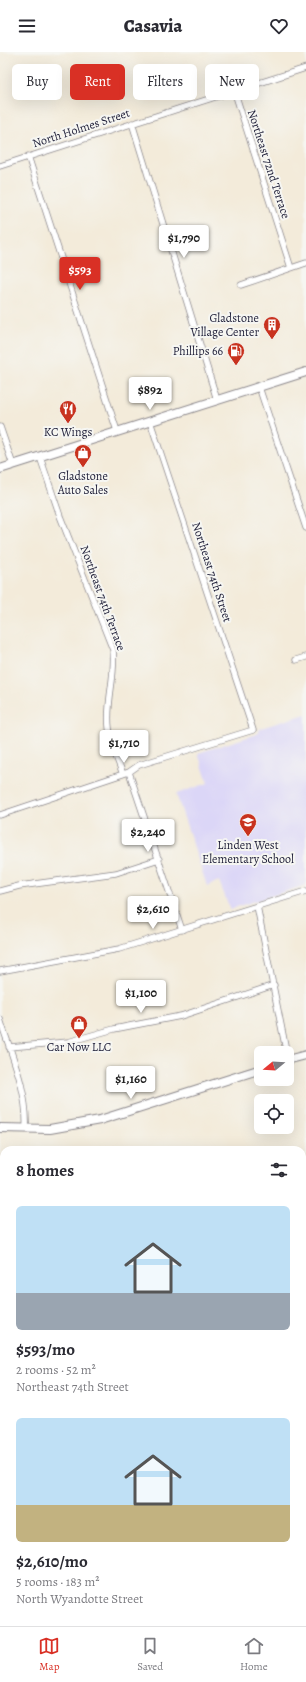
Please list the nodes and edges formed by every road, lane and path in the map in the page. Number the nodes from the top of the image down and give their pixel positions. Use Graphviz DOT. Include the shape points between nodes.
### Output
graph roads {
  1 [pos="306,68"];
  2 [pos="259,82"];
  3 [pos="205,99"];
  4 [pos="237,100"];
  5 [pos="132,123"];
  6 [pos="28,156"];
  7 [pos="0,166"];
  8 [pos="306,263"];
  9 [pos="291,268"];
  10 [pos="241,285"];
  11 [pos="306,372"];
  12 [pos="259,387"];
  13 [pos="217,400"];
  14 [pos="150,422"];
  15 [pos="0,427"];
  16 [pos="118,431"];
  17 [pos="40,457"];
  18 [pos="12,465"];
  19 [pos="0,468"];
  20 [pos="306,528"];
  21 [pos="306,657"];
  22 [pos="296,660"];
  23 [pos="129,772"];
  24 [pos="123,774"];
  25 [pos="0,815"];
  26 [pos="159,858"];
  27 [pos="0,891"];
  28 [pos="306,891"];
  29 [pos="257,906"];
  30 [pos="182,930"];
  31 [pos="0,971"];
  32 [pos="274,985"];
  33 [pos="0,1020"];
  34 [pos="285,1046"];
  35 [pos="9,1047"];
  36 [pos="306,1055"];
  37 [pos="294,1059"];
  38 [pos="254,1071"];
  39 [pos="0,1128"];
  40 [pos="26,1128"];
  1 -- 2 [label="street, North Holmes Street"];
  3 -- 5 [label="street, North Holmes Street"];
  4 -- 9 [label="street, Northeast 72nd Terrace"];
  5 -- 6 [label="street, North Holmes Street"];
  5 -- 13 [label="street"];
  6 -- 7 [label="street, North Holmes Street"];
  6 -- 16 [label="street"];
  8 -- 9 [label="street"];
  9 -- 10 [label="street"];
  11 -- 12 [label="main road"];
  12 -- 13 [label="main road"];
  12 -- 20 [label="street"];
  13 -- 14 [label="main road"];
  14 -- 16 [label="main road"];
  14 -- 23 [label="street, Northeast 74th Street" via="253,730 140,765"];
  15 -- 18 [label="street"];
  16 -- 17 [label="main road"];
  17 -- 18 [label="main road"];
  17 -- 24 [label="street, Northeast 74th Terrace" via="112,650 114,673 109,726 111,742"];
  18 -- 19 [label="main road"];
  21 -- 22 [label="street"];
  23 -- 24 [label="street"];
  23 -- 26 [label="street"];
  24 -- 25 [label="street"];
  26 -- 27 [label="street" via="116,873 19,886"];
  26 -- 30 [label="street"];
  28 -- 29 [label="street"];
  29 -- 30 [label="street"];
  29 -- 32 [label="street"];
  30 -- 31 [label="street" via="120,949"];
  32 -- 34 [label="street"];
  32 -- 35 [label="street" via="182,1016 114,1029 68,1042"];
  33 -- 35 [label="street"];
  35 -- 40 [label="street" via="22,1088"];
  36 -- 37 [label="main road"];
  38 -- 40 [label="main road" via="100,1120 50,1129"];
  39 -- 40 [label="main road"];
}
